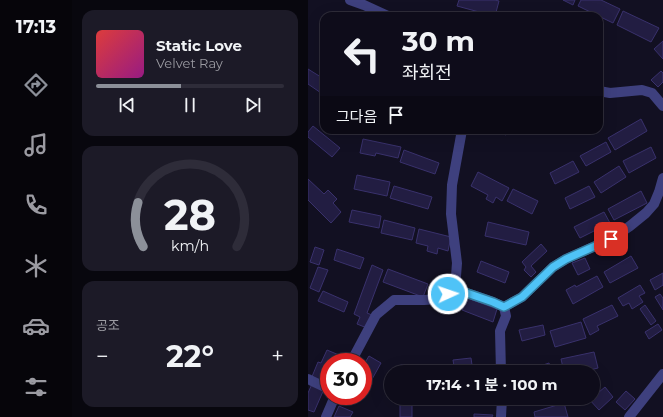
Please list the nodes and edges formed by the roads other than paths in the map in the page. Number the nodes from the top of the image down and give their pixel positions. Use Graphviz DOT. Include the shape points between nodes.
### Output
graph roads {
  1 [pos="350,0"];
  2 [pos="379,12"];
  3 [pos="603,92"];
  4 [pos="663,106"];
  5 [pos="461,134"];
  6 [pos="663,178"];
  7 [pos="455,289"];
  8 [pos="504,307"];
  9 [pos="357,353"];
  10 [pos="501,365"];
  11 [pos="663,374"];
  12 [pos="308,379"];
  13 [pos="320,385"];
  14 [pos="331,405"];
  15 [pos="502,405"];
  16 [pos="326,417"];
  17 [pos="502,417"];
  18 [pos="629,417"];
  1 -- 2 [label="street"];
  3 -- 4 [label="street" via="642,90 652,93"];
  5 -- 7 [label="street" via="452,185 451,214 457,262"];
  6 -- 8 [label="street" via="654,204 630,226 611,239 553,267 522,297"];
  7 -- 8 [label="street"];
  7 -- 9 [label="street" via="440,298 394,300 376,315"];
  8 -- 10 [label="street" via="506,316 500,332"];
  11 -- 18 [label="street"];
  12 -- 13 [label="street"];
  14 -- 16 [label="street"];
  15 -- 17 [label="street"];
}
